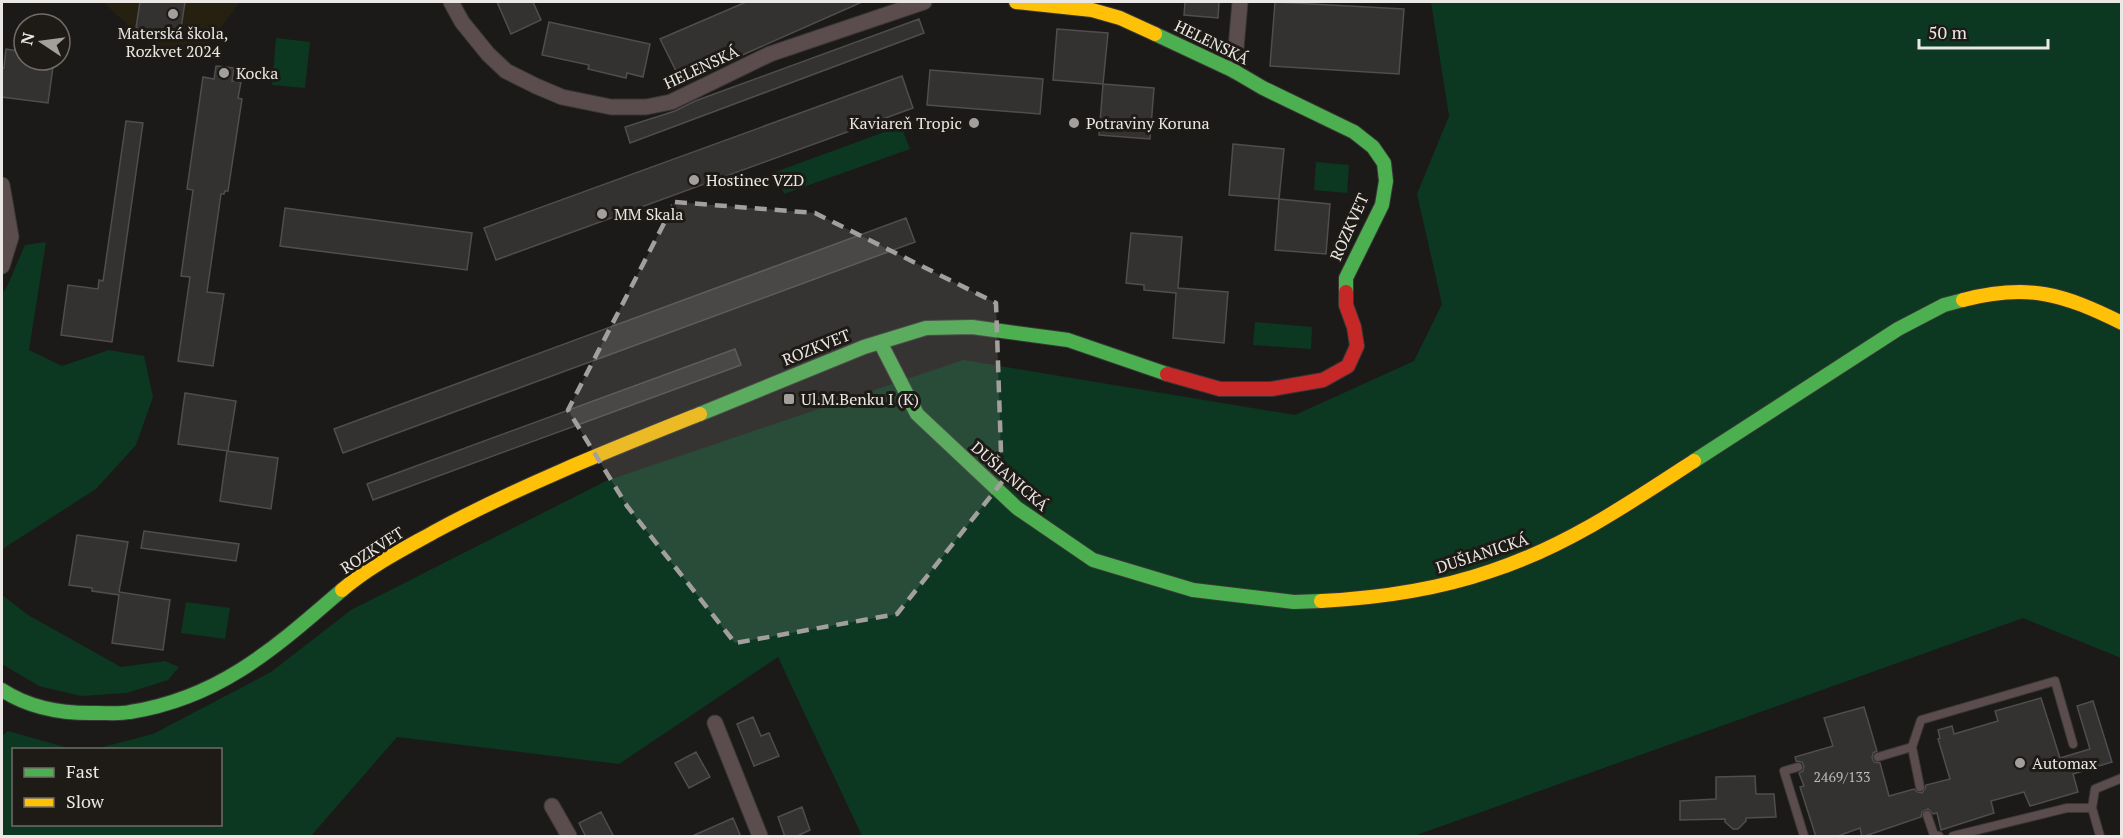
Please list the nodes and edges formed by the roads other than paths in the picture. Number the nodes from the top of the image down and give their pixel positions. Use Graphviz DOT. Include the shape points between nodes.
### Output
graph roads {
  1 [pos="451,2"];
  2 [pos="924,2"];
  3 [pos="1016,2"];
  4 [pos="1240,2"];
  5 [pos="1031,3"];
  6 [pos="1234,71"];
  7 [pos="1255,83"];
  8 [pos="2,184"];
  9 [pos="2,266"];
  10 [pos="2121,323"];
  11 [pos="880,342"];
  12 [pos="2,690"];
  13 [pos="715,723"];
  14 [pos="2073,744"];
  15 [pos="1912,747"];
  16 [pos="1878,757"];
  17 [pos="1798,768"];
  18 [pos="2121,778"];
  19 [pos="1920,787"];
  20 [pos="552,806"];
  21 [pos="2092,808"];
  22 [pos="1927,815"];
  23 [pos="569,837"];
  24 [pos="760,837"];
  25 [pos="1804,837"];
  26 [pos="1939,837"];
  27 [pos="1953,837"];
  28 [pos="2100,837"];
  1 -- 2 [label="street, HELENSKÁ" via="462,22 506,71 562,97 611,107 646,107 671,102 770,54"];
  3 -- 5 [label="street, HELENSKÁ"];
  4 -- 6 [label="street"];
  5 -- 6 [label="street, HELENSKÁ" via="1109,15"];
  6 -- 7 [label="street, HELENSKÁ"];
  7 -- 11 [label="street, ROZKVET" via="1354,132 1373,147 1384,163 1382,205 1346,278 1346,305 1357,346 1348,366 1323,380 1271,389 1220,389 1068,340 1026,334 972,327 926,328"];
  8 -- 9 [label="street" via="11,237"];
  10 -- 11 [label="street, DUŠIANICKÁ" via="2081,303 2031,291 1987,294 1944,304 1898,329 1616,511 1541,551 1443,585 1372,598 1294,602 1193,591 1093,560 1017,508 917,414"];
  11 -- 12 [label="street, ROZKVET" via="572,466 471,512 385,559 347,586 280,645 195,695 130,712 69,714 40,707"];
  13 -- 24 [label="street"];
  14 -- 15 [label="lane" via="2055,681 1921,720"];
  15 -- 16 [label="lane"];
  15 -- 19 [label="lane"];
  17 -- 25 [label="lane" via="1784,771"];
  18 -- 21 [label="lane" via="2095,789"];
  20 -- 23 [label="street"];
  21 -- 27 [label="lane" via="2067,808"];
  21 -- 28 [label="lane"];
  22 -- 26 [label="lane" via="1934,835"];
}
